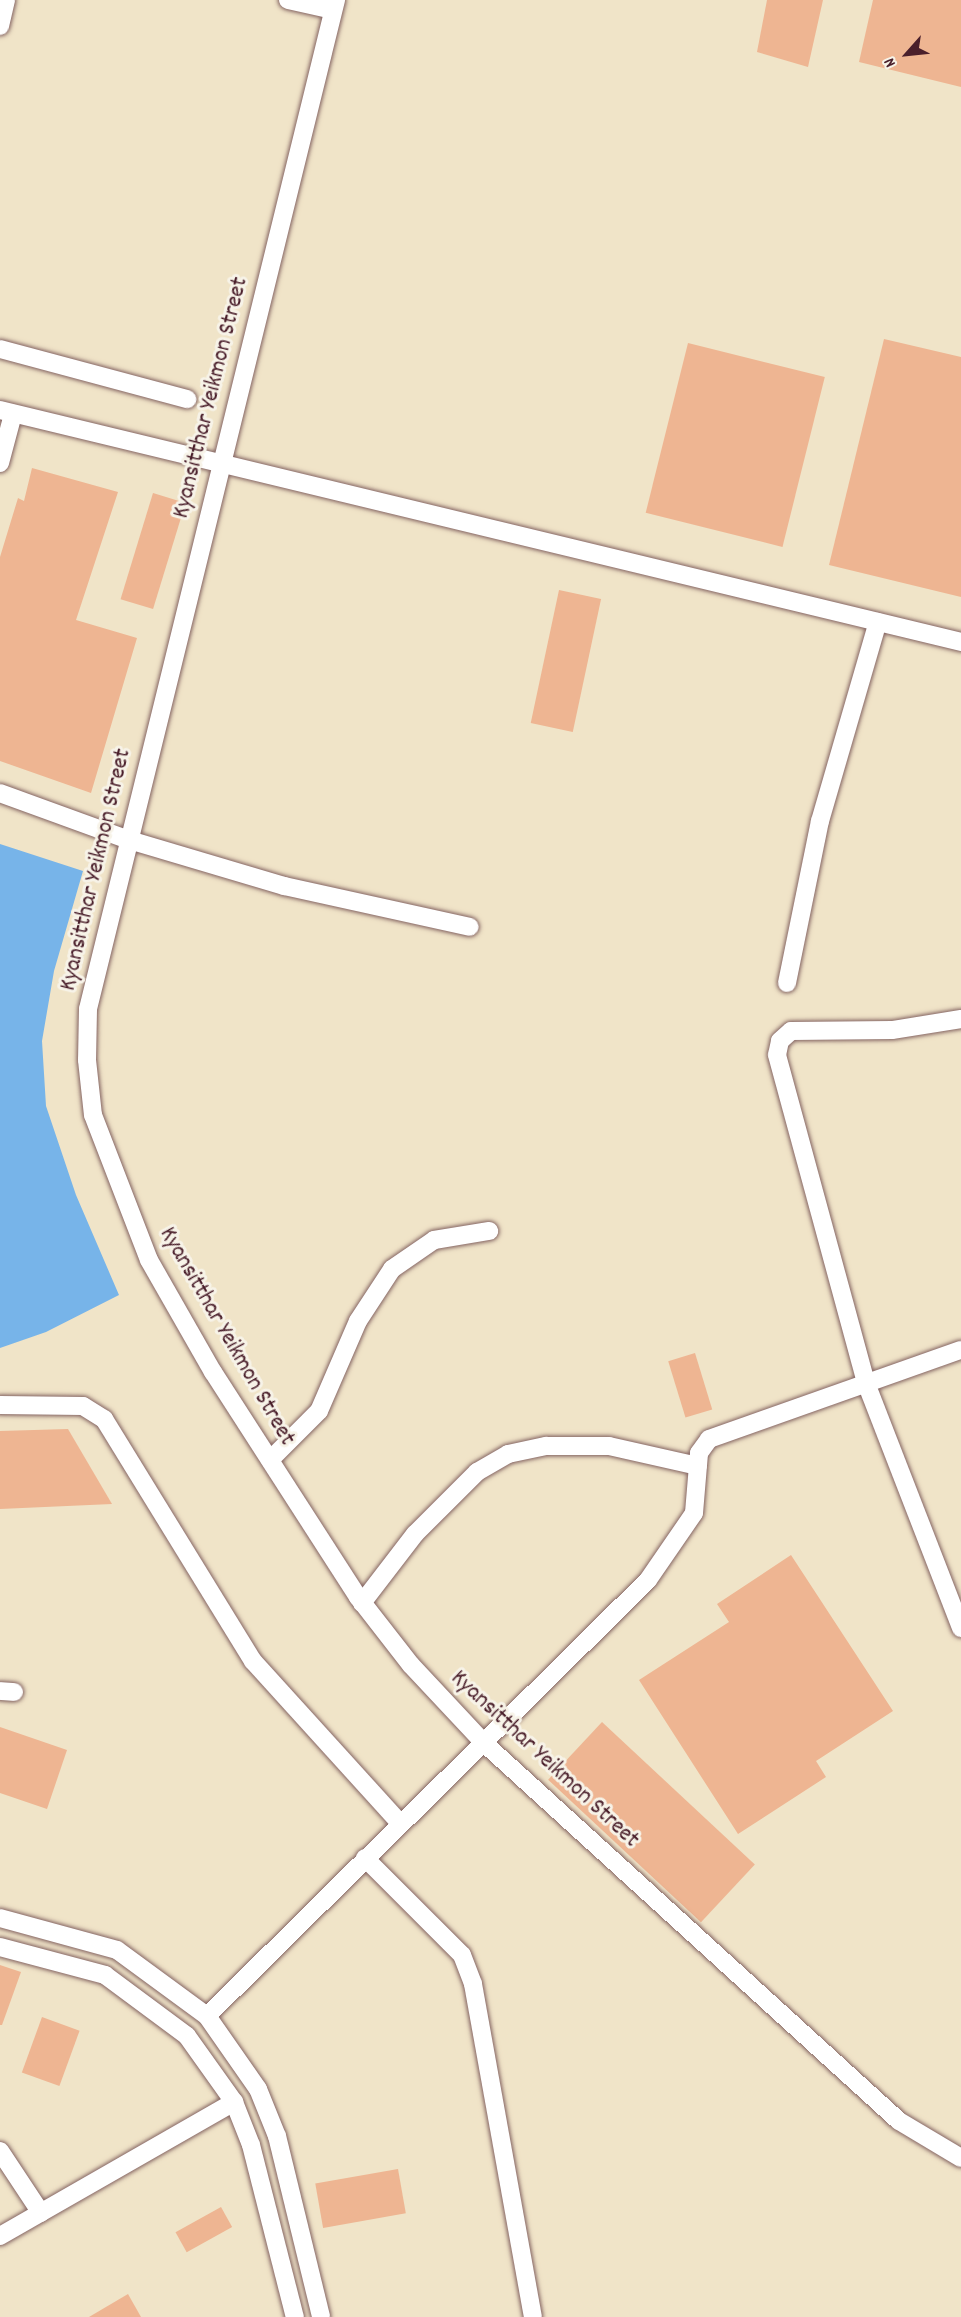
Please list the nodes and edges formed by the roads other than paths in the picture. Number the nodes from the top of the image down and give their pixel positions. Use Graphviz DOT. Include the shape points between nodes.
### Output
graph roads {
  1 [pos="6,0"];
  2 [pos="288,0"];
  3 [pos="334,5"];
  4 [pos="0,26"];
  5 [pos="0,349"];
  6 [pos="187,399"];
  7 [pos="7,412"];
  8 [pos="0,463"];
  9 [pos="220,466"];
  10 [pos="878,622"];
  11 [pos="961,642"];
  12 [pos="0,793"];
  13 [pos="129,840"];
  14 [pos="470,927"];
  15 [pos="787,983"];
  16 [pos="961,1019"];
  17 [pos="489,1231"];
  18 [pos="961,1350"];
  19 [pos="866,1383"];
  20 [pos="0,1405"];
  21 [pos="270,1460"];
  22 [pos="698,1466"];
  23 [pos="362,1603"];
  24 [pos="961,1628"];
  25 [pos="484,1743"];
  26 [pos="400,1823"];
  27 [pos="364,1858"];
  28 [pos="0,1918"];
  29 [pos="0,1947"];
  30 [pos="207,2016"];
  31 [pos="234,2102"];
  32 [pos="0,2151"];
  33 [pos="961,2158"];
  34 [pos="41,2213"];
  35 [pos="0,2236"];
  36 [pos="295,2317"];
  37 [pos="321,2317"];
  38 [pos="533,2317"];
  1 -- 4 [label="street"];
  2 -- 3 [label="street"];
  3 -- 9 [label="street, Kyansitthar Yeikmon Street"];
  5 -- 6 [label="street"];
  7 -- 8 [label="street"];
  7 -- 9 [label="street"];
  9 -- 10 [label="street"];
  9 -- 13 [label="street, Kyansitthar Yeikmon Street"];
  10 -- 11 [label="street"];
  10 -- 15 [label="street" via="820,820"];
  12 -- 13 [label="street"];
  13 -- 14 [label="street" via="284,886"];
  13 -- 21 [label="street, Kyansitthar Yeikmon Street" via="88,1009 87,1060 93,1115 149,1260"];
  16 -- 19 [label="street" via="892,1030 791,1031 780,1041 777,1055"];
  17 -- 21 [label="street" via="434,1240 392,1269 358,1321 319,1411"];
  18 -- 19 [label="street"];
  19 -- 22 [label="street" via="709,1439 699,1453"];
  19 -- 24 [label="street"];
  20 -- 26 [label="street" via="83,1406 104,1419 253,1661"];
  21 -- 23 [label="street, Kyansitthar Yeikmon Street"];
  22 -- 23 [label="street" via="609,1446 546,1446 508,1454 477,1472 415,1534"];
  22 -- 25 [label="street" via="694,1513 648,1580"];
  23 -- 25 [label="street, Kyansitthar Yeikmon Street" via="411,1665"];
  25 -- 26 [label="street"];
  25 -- 33 [label="street, Kyansitthar Yeikmon Street" via="899,2121"];
  26 -- 27 [label="street"];
  27 -- 30 [label="street"];
  27 -- 38 [label="street" via="462,1955 473,1984"];
  28 -- 30 [label="street" via="117,1950"];
  29 -- 31 [label="street" via="105,1975 188,2036"];
  30 -- 37 [label="street" via="258,2089 277,2136"];
  31 -- 34 [label="street"];
  31 -- 36 [label="street" via="250,2145"];
  32 -- 34 [label="street"];
  34 -- 35 [label="street"];
}
